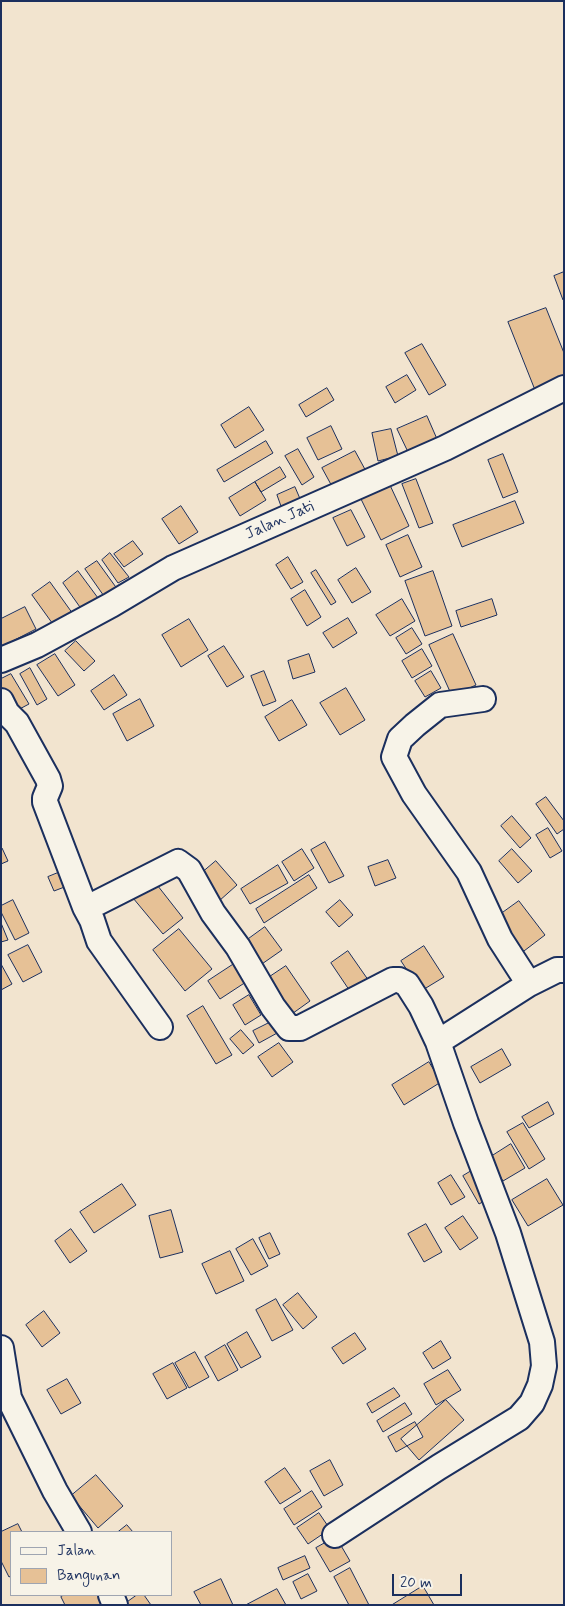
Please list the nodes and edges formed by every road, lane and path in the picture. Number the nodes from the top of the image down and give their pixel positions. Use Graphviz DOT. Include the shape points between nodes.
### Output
graph roads {
  1 [pos="564,388"];
  2 [pos="1,660"];
  3 [pos="483,699"];
  4 [pos="1,701"];
  5 [pos="85,907"];
  6 [pos="564,970"];
  7 [pos="529,984"];
  8 [pos="160,1028"];
  9 [pos="438,1042"];
  10 [pos="1,1348"];
  11 [pos="5,1397"];
  12 [pos="78,1531"];
  13 [pos="335,1535"];
  1 -- 2 [label="street, Jalan Jati" via="445,448 173,568 103,610"];
  3 -- 7 [label="street" via="440,705 400,739 394,757 414,794 469,872 500,939"];
  4 -- 5 [label="street" via="48,779 50,786 45,802"];
  5 -- 8 [label="street" via="99,941"];
  5 -- 9 [label="street" via="178,862 189,870 213,913 289,1028 300,1028 393,980 399,980 406,984 421,1006"];
  6 -- 7 [label="street" via="557,970"];
  7 -- 9 [label="street"];
  9 -- 13 [label="street" via="508,1233 542,1342 542,1376 532,1403 518,1418"];
  10 -- 11 [label="street"];
  11 -- 12 [label="street"];
}
